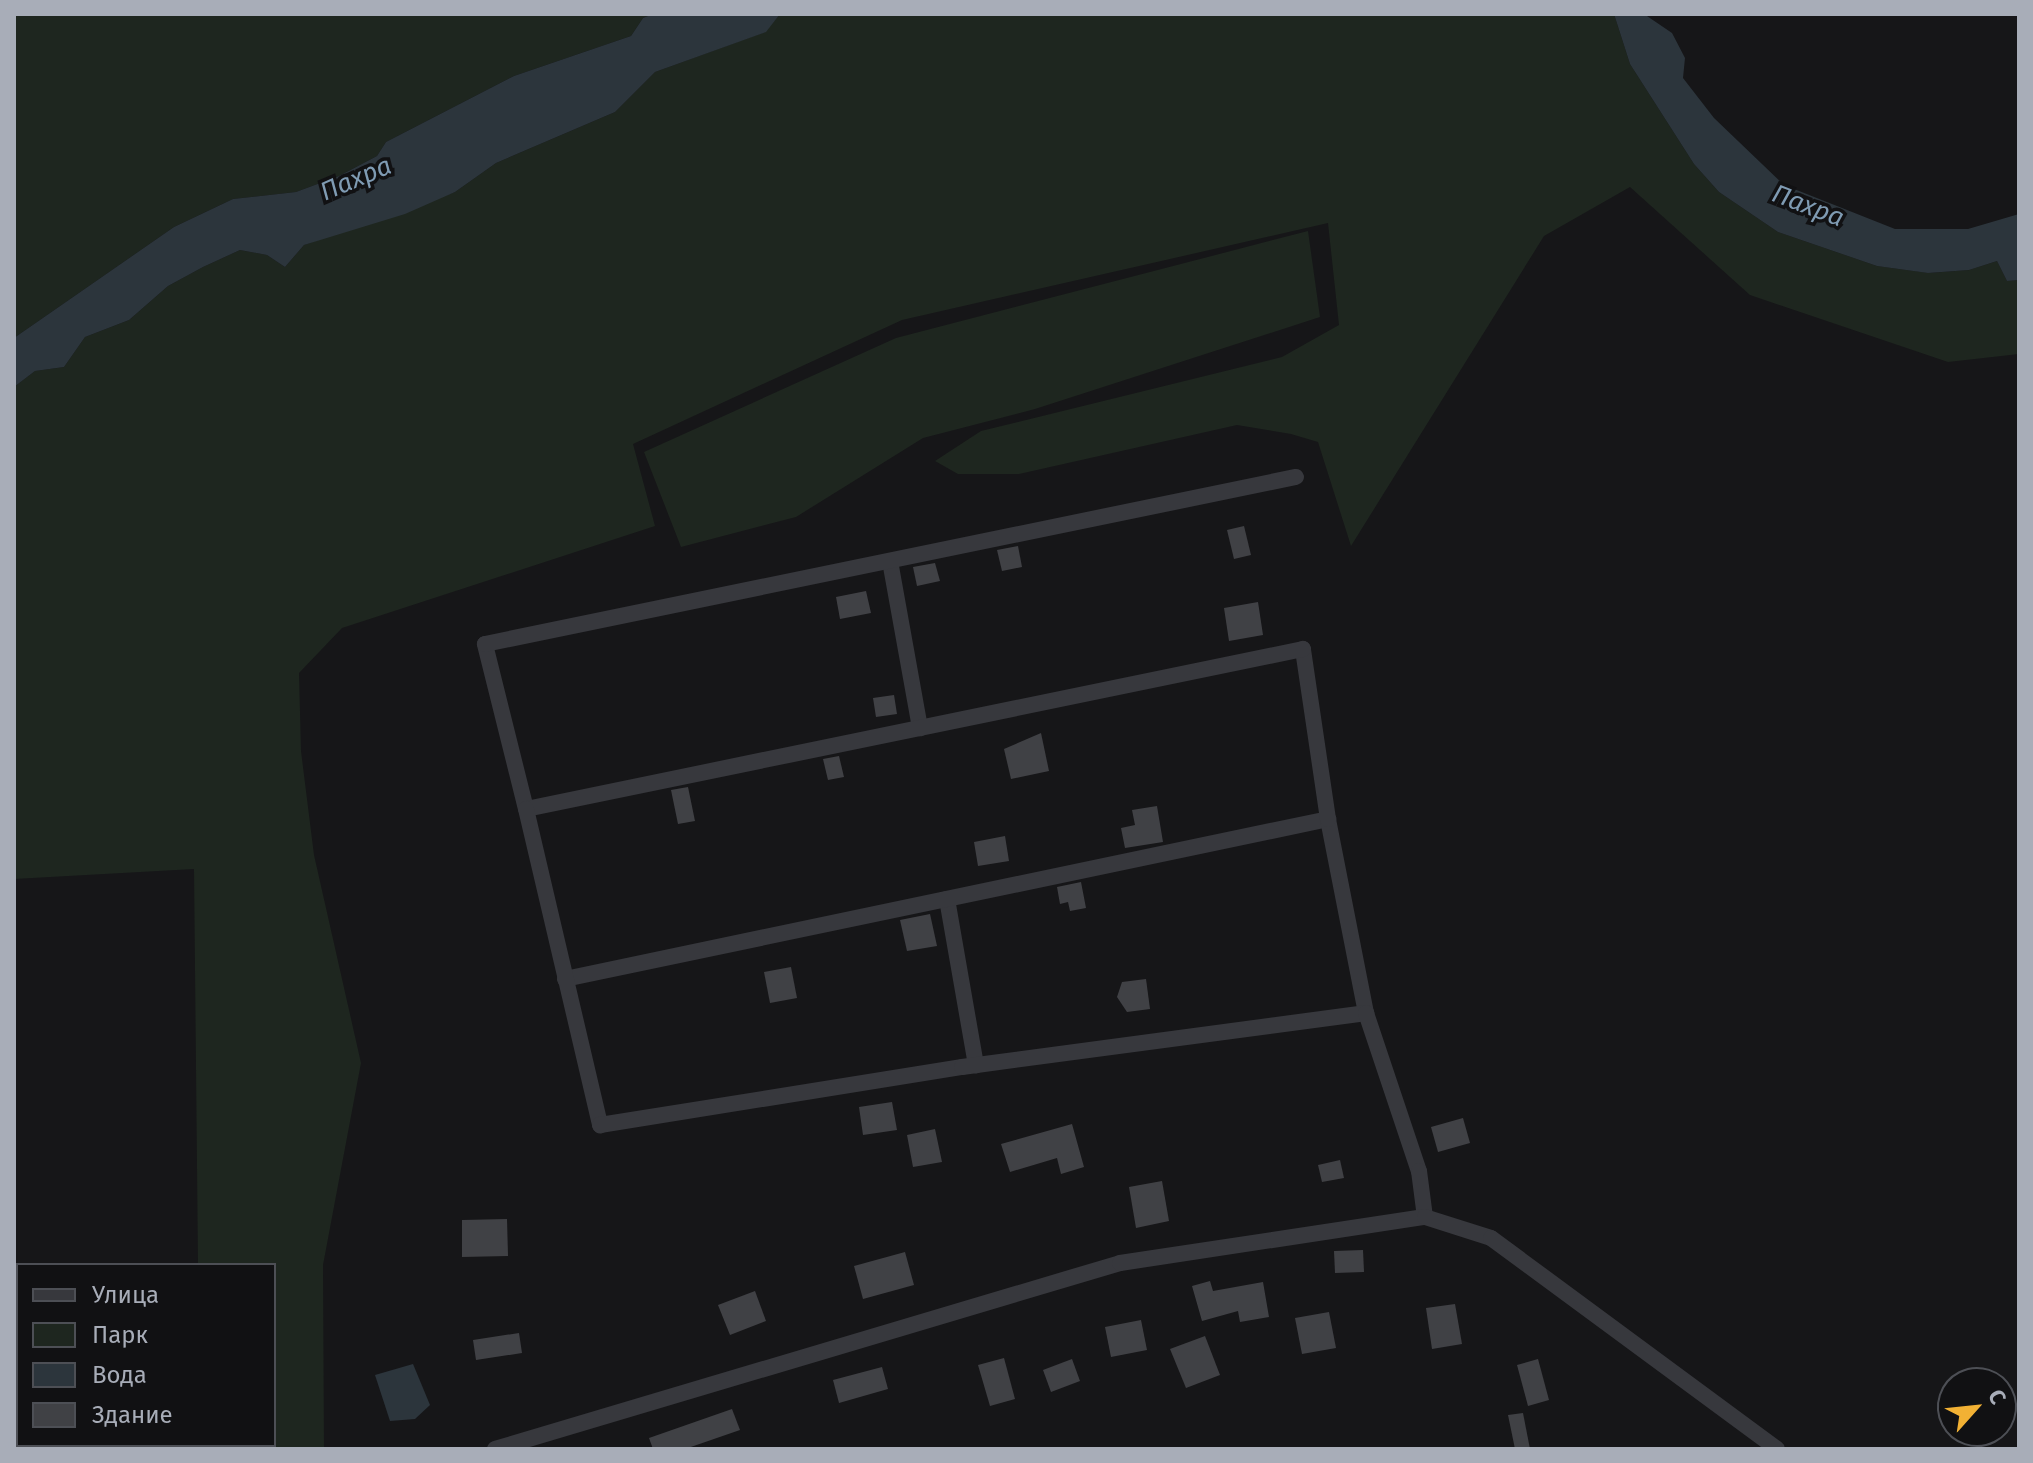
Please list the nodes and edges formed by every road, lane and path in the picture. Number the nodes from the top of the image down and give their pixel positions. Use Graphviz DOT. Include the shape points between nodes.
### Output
graph roads {
  1 [pos="1296,477"];
  2 [pos="890,561"];
  3 [pos="920,728"];
  4 [pos="526,809"];
  5 [pos="1328,819"];
  6 [pos="947,899"];
  7 [pos="565,979"];
  8 [pos="1366,1013"];
  9 [pos="976,1066"];
  10 [pos="1425,1217"];
  11 [pos="495,1449"];
  12 [pos="1777,1449"];
  1 -- 2 [label="street"];
  2 -- 3 [label="street"];
  2 -- 4 [label="street" via="485,644"];
  3 -- 4 [label="street"];
  3 -- 5 [label="street" via="1303,649"];
  4 -- 7 [label="street"];
  5 -- 6 [label="street"];
  5 -- 8 [label="street"];
  6 -- 7 [label="street"];
  6 -- 9 [label="street"];
  7 -- 9 [label="street" via="600,1125"];
  8 -- 9 [label="street"];
  8 -- 10 [label="street" via="1419,1171"];
  10 -- 11 [label="street" via="1120,1263"];
  10 -- 12 [label="street" via="1491,1238"];
}
